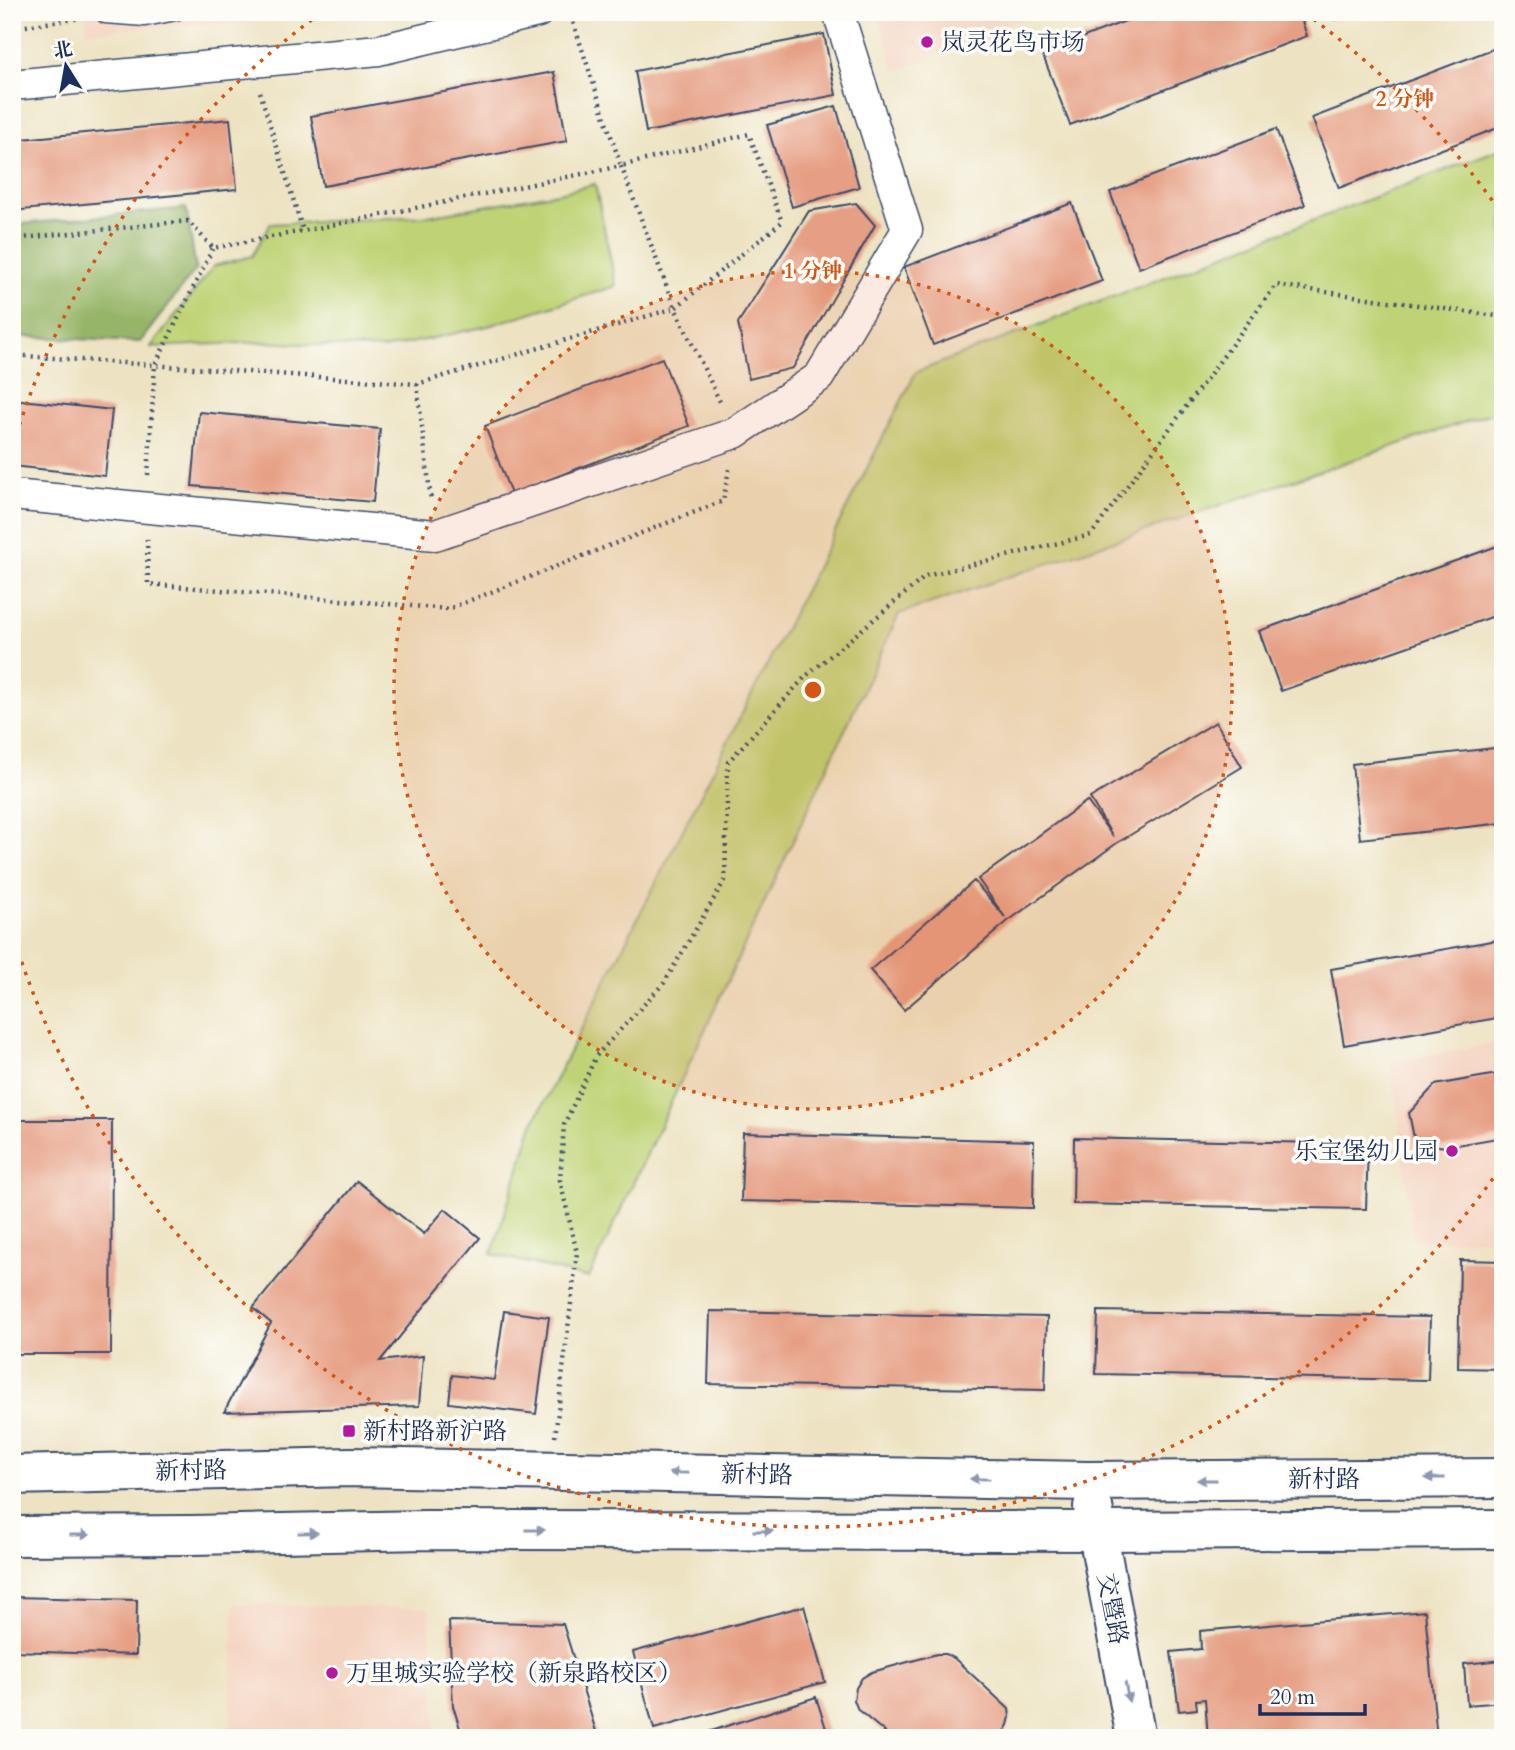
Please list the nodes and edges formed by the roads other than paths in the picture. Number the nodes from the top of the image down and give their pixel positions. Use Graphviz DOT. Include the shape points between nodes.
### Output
graph roads {
  1 [pos="176,12"];
  2 [pos="538,12"];
  3 [pos="838,12"];
  4 [pos="105,14"];
  5 [pos="12,85"];
  6 [pos="12,495"];
  7 [pos="12,1475"];
  8 [pos="1503,1478"];
  9 [pos="1088,1481"];
  10 [pos="1503,1529"];
  11 [pos="1097,1531"];
  12 [pos="12,1536"];
  13 [pos="1136,1738"];
  1 -- 4 [label="lane" via="145,18"];
  2 -- 5 [label="street" via="379,50"];
  3 -- 6 [label="street" via="907,230 819,377 736,433 435,536"];
  9 -- 7 [label="main road, 新村路, one-way" via="351,1467"];
  8 -- 9 [label="main road, 新村路, one-way"];
  9 -- 11 [label="main road, 交暨路"];
  10 -- 11 [label="main road, 新村路"];
  12 -- 11 [label="main road, 新村路, one-way" via="425,1530"];
  11 -- 13 [label="main road, 交暨路, one-way"];
}
